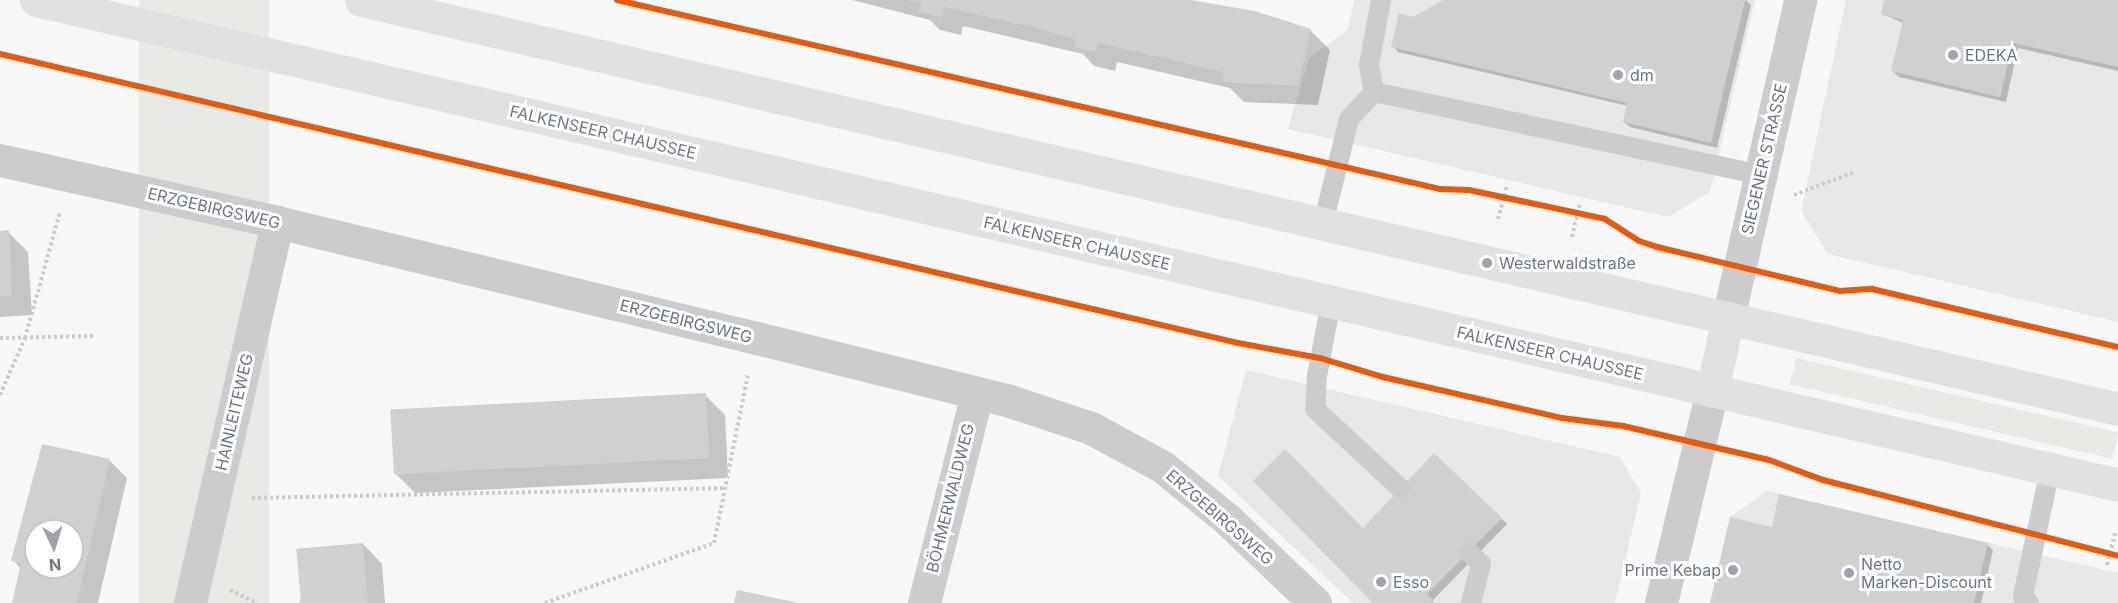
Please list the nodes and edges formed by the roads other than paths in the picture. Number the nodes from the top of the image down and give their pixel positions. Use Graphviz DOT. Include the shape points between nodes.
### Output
graph roads {
  1 [pos="36,0"];
  2 [pos="361,0"];
  3 [pos="1381,0"];
  4 [pos="1800,0"];
  5 [pos="1374,92"];
  6 [pos="0,160"];
  7 [pos="1760,175"];
  8 [pos="277,222"];
  9 [pos="1323,225"];
  10 [pos="1332,302"];
  11 [pos="1728,318"];
  12 [pos="1712,391"];
  13 [pos="977,394"];
  14 [pos="2118,409"];
  15 [pos="2050,470"];
  16 [pos="2118,485"];
  17 [pos="1401,489"];
  18 [pos="1469,552"];
  19 [pos="190,603"];
  20 [pos="924,603"];
  21 [pos="1315,603"];
  22 [pos="1471,603"];
  23 [pos="1661,603"];
  24 [pos="2029,603"];
  1 -- 10 [label="main road, FALKENSEER CHAUSSEE"];
  2 -- 9 [label="main road"];
  3 -- 5 [label="lane" via="1369,65"];
  4 -- 7 [label="street, SIEGENER STRASSE"];
  5 -- 7 [label="lane"];
  5 -- 9 [label="lane" via="1349,119"];
  6 -- 8 [label="street, ERZGEBIRGSWEG"];
  7 -- 11 [label="street, SIEGENER STRASSE"];
  8 -- 13 [label="street, ERZGEBIRGSWEG"];
  8 -- 19 [label="street, HAINLEITEWEG"];
  9 -- 11 [label="main road"];
  10 -- 12 [label="main road, FALKENSEER CHAUSSEE"];
  10 -- 17 [label="lane" via="1317,376 1315,409"];
  11 -- 12 [label="main road"];
  11 -- 14 [label="main road"];
  12 -- 15 [label="main road, FALKENSEER CHAUSSEE"];
  12 -- 23 [label="street"];
  13 -- 20 [label="street, BÖHMERWALDWEG"];
  13 -- 21 [label="street, ERZGEBIRGSWEG" via="1091,428 1163,467 1227,519"];
  15 -- 16 [label="main road, FALKENSEER CHAUSSEE"];
  15 -- 24 [label="lane" via="2023,596"];
  18 -- 22 [label="lane" via="1481,564"];
}
